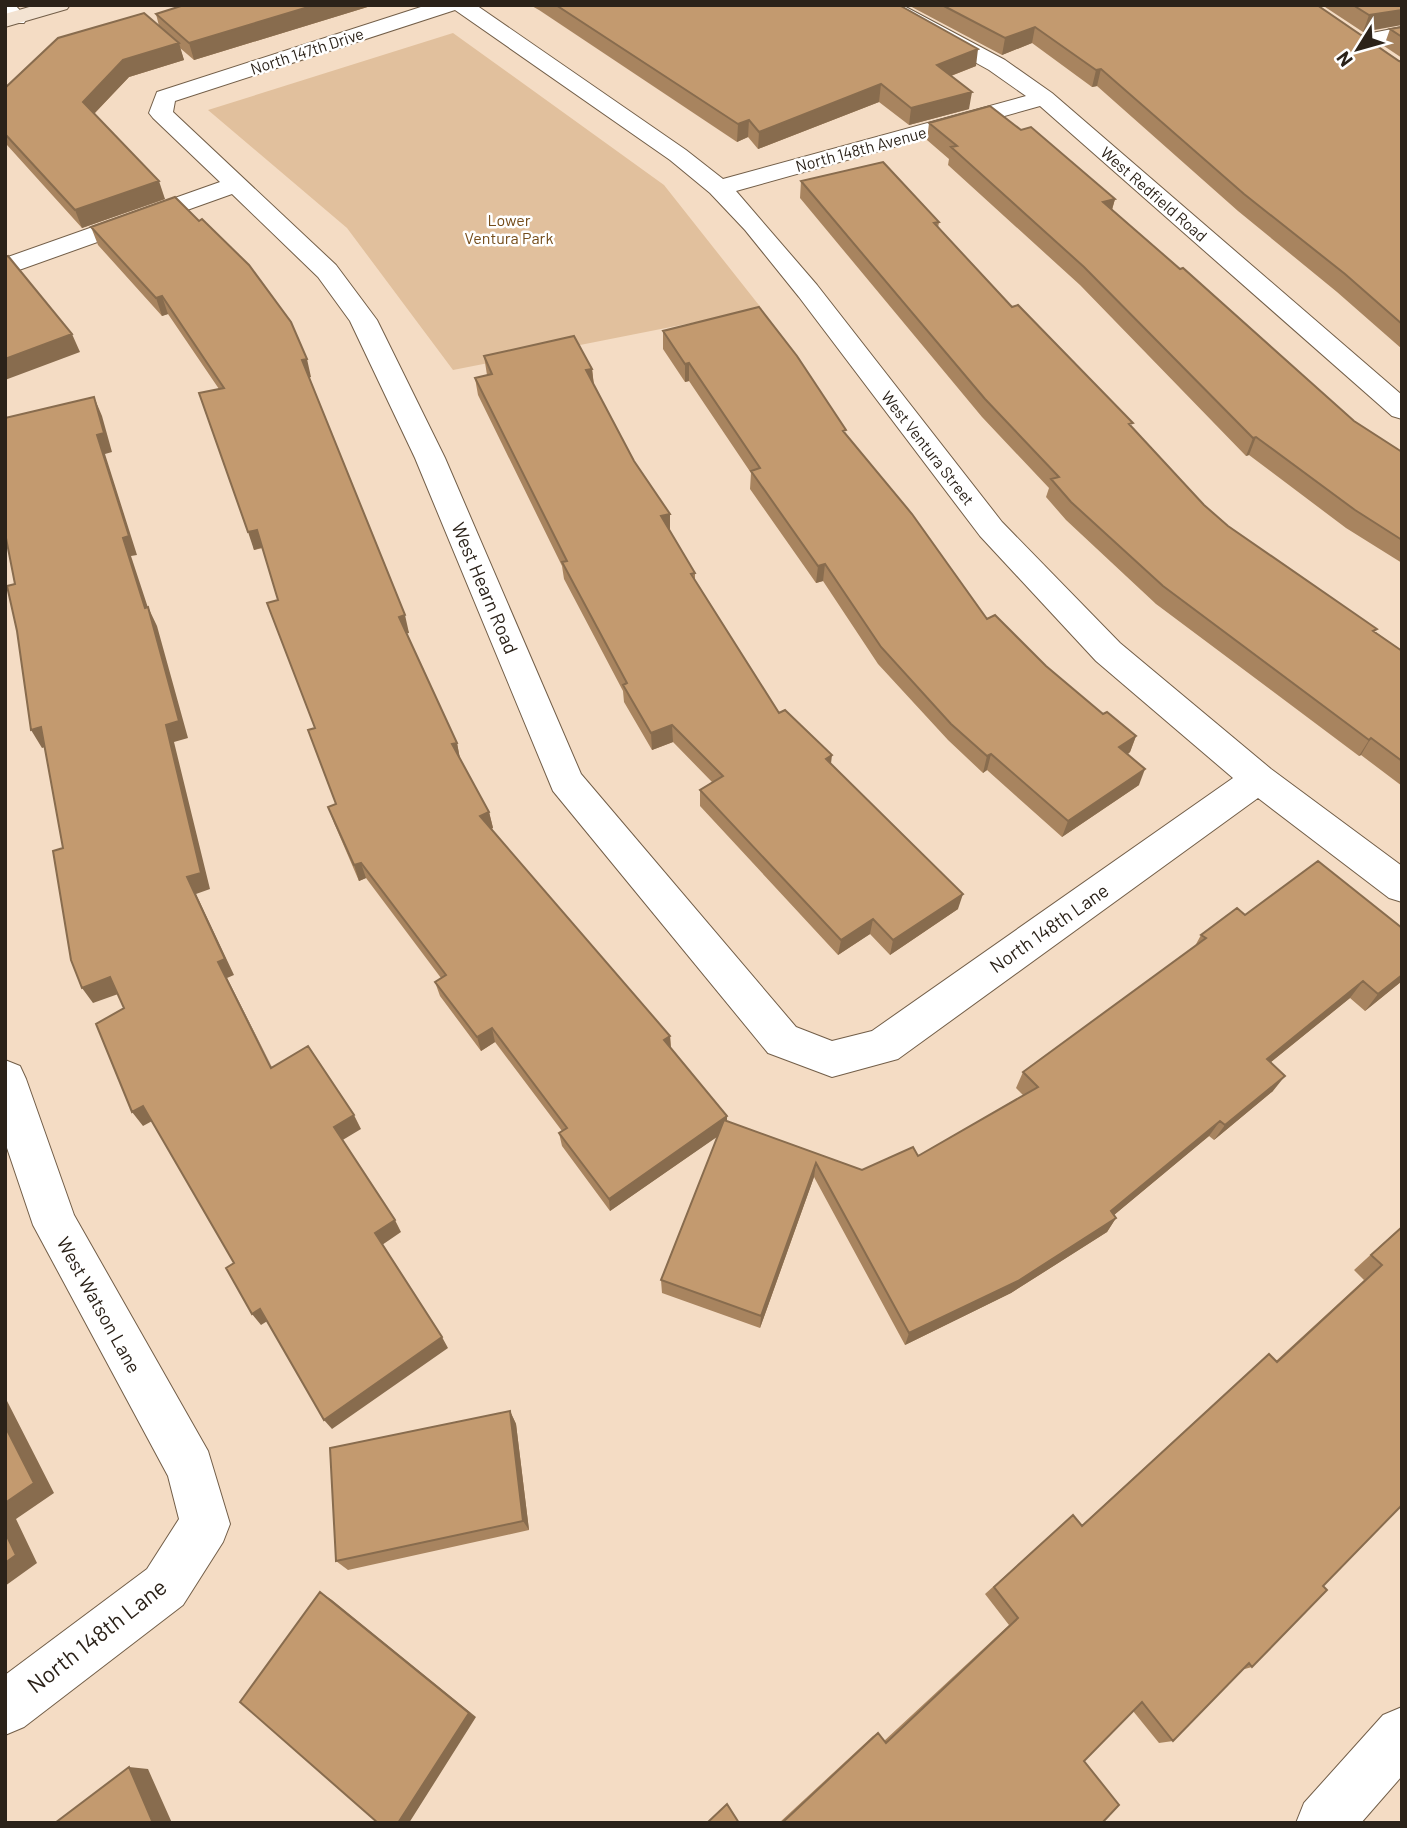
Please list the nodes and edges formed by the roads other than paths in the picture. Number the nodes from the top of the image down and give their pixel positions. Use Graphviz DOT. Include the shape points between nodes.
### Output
graph roads {
  1 [pos="60,5"];
  2 [pos="449,5"];
  3 [pos="462,5"];
  4 [pos="886,5"];
  5 [pos="9,15"];
  6 [pos="1337,27"];
  7 [pos="1402,33"];
  8 [pos="1360,42"];
  9 [pos="1381,57"];
  10 [pos="165,97"];
  11 [pos="1044,98"];
  12 [pos="235,185"];
  13 [pos="719,188"];
  14 [pos="5,267"];
  15 [pos="1402,410"];
  16 [pos="1258,779"];
  17 [pos="1402,887"];
  18 [pos="832,1059"];
  19 [pos="5,1079"];
  20 [pos="205,1524"];
  21 [pos="5,1709"];
  22 [pos="1402,1734"];
  23 [pos="1324,1823"];
  1 -- 5 [label="main road"];
  2 -- 10 [label="street, North 147th Drive"];
  3 -- 13 [label="street, West Ventura Street"];
  4 -- 11 [label="street, West Redfield Road" via="997,65"];
  6 -- 8 [label="street"];
  7 -- 8 [label="street"];
  8 -- 9 [label="street"];
  10 -- 12 [label="street, West Hearn Road" via="161,113"];
  11 -- 13 [label="street, North 148th Avenue"];
  11 -- 15 [label="street, West Redfield Road"];
  12 -- 14 [label="street"];
  12 -- 18 [label="street, West Hearn Road" via="327,271 363,320 430,458 566,781 782,1040"];
  13 -- 16 [label="street, West Ventura Street" via="808,291 991,529 1108,652"];
  16 -- 17 [label="street, West Ventura Street"];
  16 -- 18 [label="street, North 148th Lane" via="883,1046"];
  19 -- 20 [label="street, West Watson Lane" via="55,1226 191,1468"];
  20 -- 21 [label="street, North 148th Lane" via="165,1587"];
  22 -- 23 [label="street"];
}
